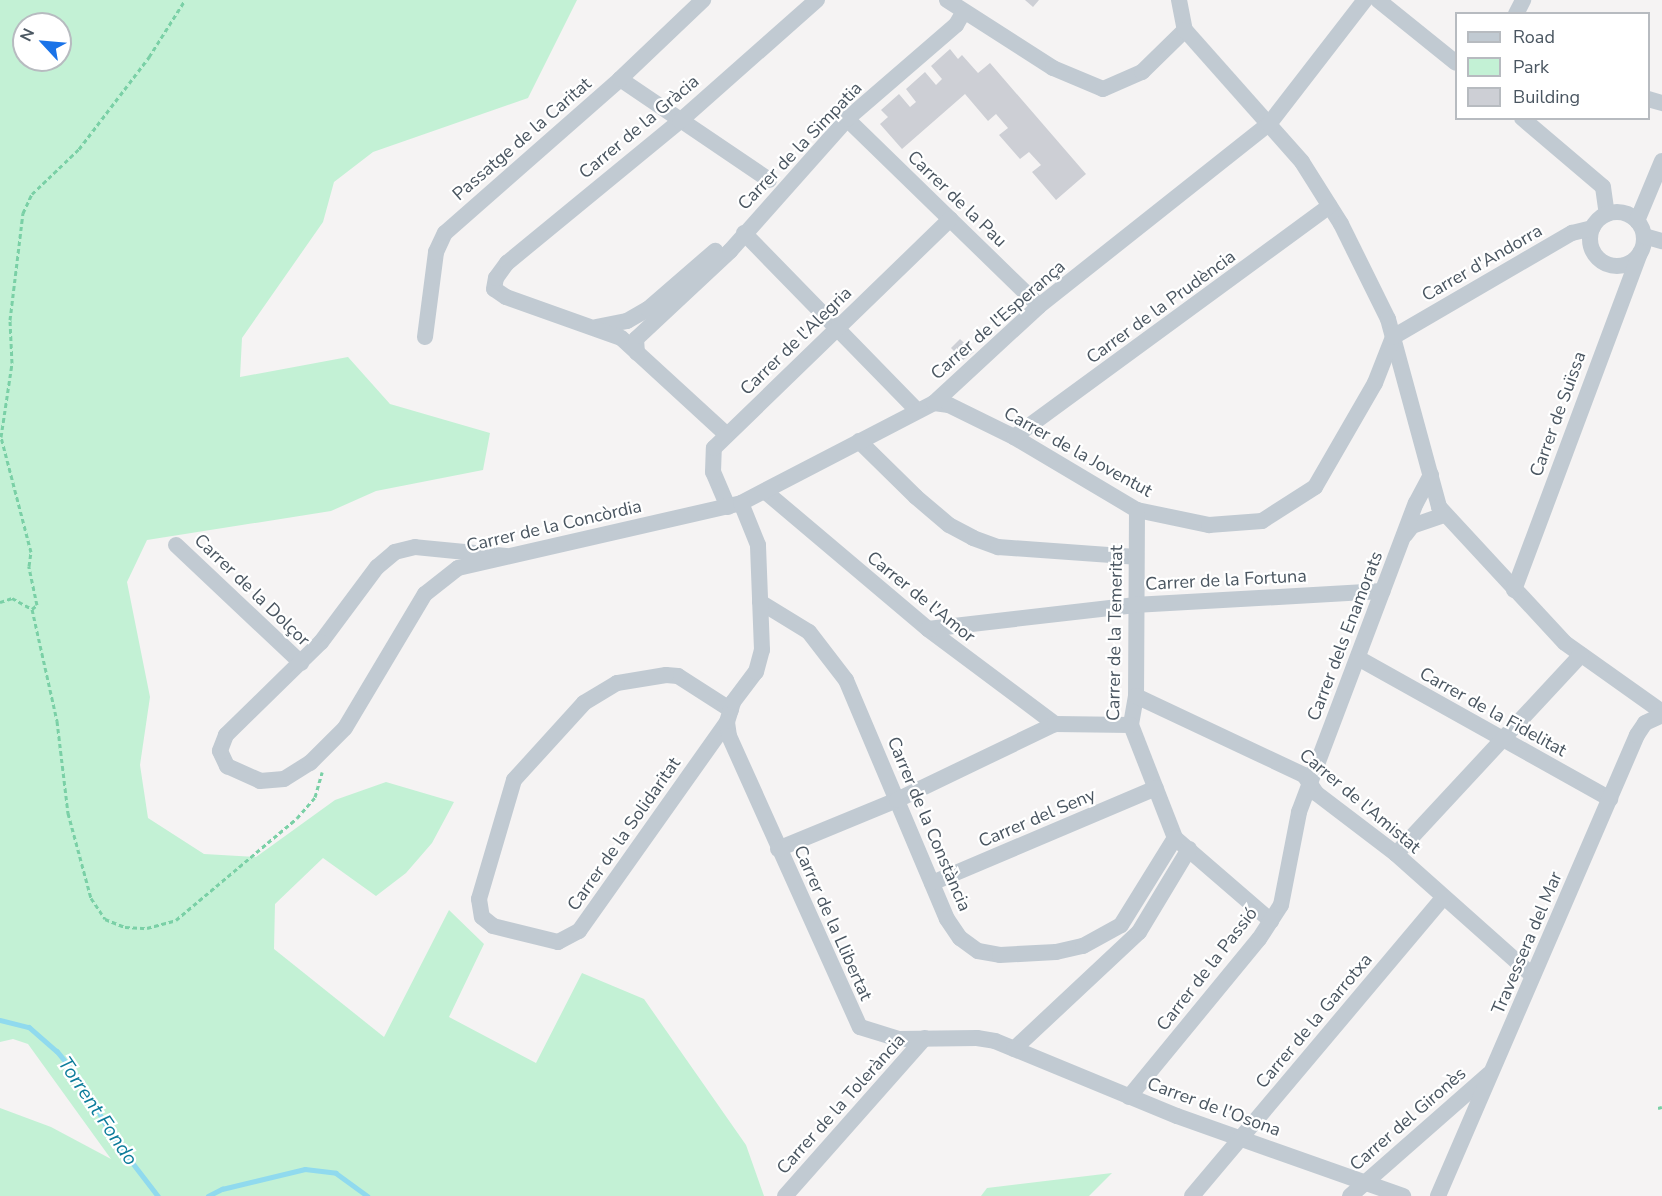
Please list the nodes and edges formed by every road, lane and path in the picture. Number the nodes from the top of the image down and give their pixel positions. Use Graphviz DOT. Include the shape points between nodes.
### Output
graph roads {
  1 [pos="185,0"];
  2 [pos="703,0"];
  3 [pos="817,0"];
  4 [pos="947,0"];
  5 [pos="1179,0"];
  6 [pos="1365,0"];
  7 [pos="1377,0"];
  8 [pos="963,14"];
  9 [pos="1185,30"];
  10 [pos="1438,48"];
  11 [pos="1455,52"];
  12 [pos="1455,62"];
  13 [pos="620,79"];
  14 [pos="847,119"];
  15 [pos="1524,120"];
  16 [pos="680,121"];
  17 [pos="1269,124"];
  18 [pos="1662,161"];
  19 [pos="769,180"];
  20 [pos="1330,206"];
  21 [pos="1607,214"];
  22 [pos="950,219"];
  23 [pos="1592,228"];
  24 [pos="1640,229"];
  25 [pos="744,232"];
  26 [pos="1662,241"];
  27 [pos="1640,253"];
  28 [pos="1039,306"];
  29 [pos="596,327"];
  30 [pos="838,328"];
  31 [pos="425,337"];
  32 [pos="1393,337"];
  33 [pos="638,353"];
  34 [pos="934,403"];
  35 [pos="917,410"];
  36 [pos="727,435"];
  37 [pos="1014,437"];
  38 [pos="859,441"];
  39 [pos="1431,475"];
  40 [pos="767,493"];
  41 [pos="734,505"];
  42 [pos="1137,510"];
  43 [pos="1444,515"];
  44 [pos="1404,536"];
  45 [pos="177,544"];
  46 [pos="506,556"];
  47 [pos="1136,557"];
  48 [pos="1514,590"];
  49 [pos="1383,591"];
  50 [pos="0,602"];
  51 [pos="760,602"];
  52 [pos="1134,605"];
  53 [pos="32,609"];
  54 [pos="928,629"];
  55 [pos="1581,655"];
  56 [pos="1358,658"];
  57 [pos="301,663"];
  58 [pos="1136,696"];
  59 [pos="1662,714"];
  60 [pos="729,716"];
  61 [pos="1055,724"];
  62 [pos="1131,725"];
  63 [pos="1502,740"];
  64 [pos="323,750"];
  65 [pos="1310,784"];
  66 [pos="1156,788"];
  67 [pos="1610,799"];
  68 [pos="897,800"];
  69 [pos="1175,838"];
  70 [pos="778,849"];
  71 [pos="1189,849"];
  72 [pos="1396,854"];
  73 [pos="932,883"];
  74 [pos="1443,898"];
  75 [pos="1271,921"];
  76 [pos="1533,976"];
  77 [pos="925,1038"];
  78 [pos="1014,1049"];
  79 [pos="1492,1071"];
  80 [pos="1129,1097"];
  81 [pos="1241,1138"];
  82 [pos="1365,1182"];
  83 [pos="785,1196"];
  84 [pos="1192,1196"];
  85 [pos="1350,1196"];
  86 [pos="1403,1196"];
  87 [pos="1438,1196"];
  1 -- 53 [label="path" via="149,57 79,149 32,194 23,213 10,320 12,363 1,437 31,552 29,566 37,605"];
  2 -- 13 [label="street, Passatge de la Caritat"];
  3 -- 16 [label="street, Carrer de la Gràcia"];
  4 -- 8 [label="street"];
  5 -- 9 [label="street"];
  6 -- 17 [label="street, Carrer de l'Esperança"];
  7 -- 10 [label="street"];
  8 -- 9 [label="street" via="1053,68 1103,89 1142,72"];
  8 -- 14 [label="street, Carrer de la Simpatia" via="956,25"];
  9 -- 17 [label="street"];
  10 -- 11 [label="street"];
  10 -- 12 [label="street"];
  13 -- 16 [label="street"];
  13 -- 31 [label="street, Passatge de la Caritat" via="445,233 436,252"];
  14 -- 22 [label="street, Carrer de la Pau"];
  14 -- 25 [label="street, Carrer de la Simpatia"];
  15 -- 21 [label="street" via="1604,188"];
  16 -- 19 [label="street"];
  16 -- 29 [label="street, Carrer de la Gràcia" via="507,263 496,278 494,289 506,297"];
  17 -- 20 [label="street" via="1302,162"];
  17 -- 28 [label="street, Carrer de l'Esperança"];
  18 -- 24 [label="street"];
  20 -- 32 [label="street"];
  20 -- 37 [label="street, Carrer de la Prudència"];
  21 -- 23 [label="street"];
  21 -- 24 [label="street" via="1630,215"];
  22 -- 28 [label="street, Carrer de la Pau"];
  22 -- 30 [label="street, Carrer de l'Alegria"];
  23 -- 27 [label="street" via="1591,247 1607,264 1629,264"];
  23 -- 32 [label="street, Carrer d'Andorra" via="1572,233"];
  24 -- 26 [label="street"];
  24 -- 27 [label="street"];
  25 -- 29 [label="street, Carrer de la Simpatia" via="717,249 648,309 627,321"];
  25 -- 30 [label="street"];
  25 -- 33 [label="street, Carrer de la Simpatia" via="707,274 636,339"];
  27 -- 48 [label="street, Carrer de Suïssa"];
  28 -- 34 [label="street, Carrer de l'Esperança"];
  29 -- 33 [label="street" via="621,338"];
  30 -- 35 [label="street"];
  30 -- 36 [label="street, Carrer de l'Alegria"];
  32 -- 39 [label="street"];
  32 -- 42 [label="street, Carrer de la Joventut" via="1375,383 1315,487 1290,506 1262,521 1209,525"];
  33 -- 36 [label="street"];
  34 -- 35 [label="street, Carrer de l'Esperança"];
  34 -- 37 [label="street, Carrer de la Joventut" via="949,405"];
  35 -- 38 [label="street, Carrer de l'Esperança"];
  36 -- 41 [label="street, Carrer de l'Alegria" via="714,448 711,459"];
  37 -- 42 [label="street, Carrer de la Joventut"];
  38 -- 40 [label="street, Carrer de l'Esperança"];
  38 -- 47 [label="street" via="949,525 974,538 998,547"];
  39 -- 43 [label="street" via="1438,507"];
  39 -- 44 [label="street, Carrer dels Enamorats"];
  40 -- 41 [label="street, Carrer de l'Esperança"];
  40 -- 54 [label="street, Carrer de l'Amor"];
  41 -- 46 [label="street, Carrer de la Concòrdia"];
  41 -- 51 [label="street, Carrer de la Solidaritat" via="758,545"];
  42 -- 47 [label="street, Carrer de la Temeritat"];
  43 -- 44 [label="street, Carrer dels Enamorats" via="1412,526"];
  43 -- 48 [label="street"];
  44 -- 49 [label="street, Carrer dels Enamorats"];
  45 -- 57 [label="street, Carrer de la Dolçor"];
  46 -- 57 [label="street" via="415,547 395,552 377,567"];
  46 -- 64 [label="street, Carrer de la Concòrdia" via="458,568 425,594 345,728"];
  47 -- 52 [label="street, Carrer de la Temeritat"];
  48 -- 55 [label="street"];
  49 -- 52 [label="street, Carrer de la Fortuna"];
  49 -- 56 [label="street, Carrer dels Enamorats"];
  50 -- 53 [label="path" via="12,598"];
  51 -- 60 [label="street, Carrer de la Solidaritat" via="762,650 756,672"];
  51 -- 68 [label="street, Carrer de la Constància" via="809,632 832,657 846,680"];
  52 -- 54 [label="street, Carrer de la Fortuna"];
  52 -- 58 [label="street, Carrer de la Temeritat"];
  53 -- 64 [label="path" via="57,721 68,813 91,898 105,919 125,927 147,928 176,920 303,811 322,783"];
  54 -- 61 [label="street, Carrer de l'Amor"];
  55 -- 59 [label="street"];
  55 -- 63 [label="street"];
  56 -- 63 [label="street, Carrer de la Fidelitat"];
  56 -- 65 [label="street, Carrer dels Enamorats"];
  57 -- 64 [label="street, Carrer de la Concòrdia" via="226,735 220,752 227,766 260,781 284,779"];
  58 -- 62 [label="street, Carrer de la Temeritat"];
  58 -- 65 [label="street, Carrer de l'Amistat" via="1286,764 1304,775"];
  59 -- 67 [label="street, Travessera del Mar" via="1645,723"];
  60 -- 60 [label="street, Carrer de la Solidaritat" via="579,931 558,942 493,926 482,917 479,899 514,780 584,703 617,683 678,676"];
  60 -- 70 [label="street, Carrer de la Llibertat" via="729,736"];
  61 -- 62 [label="street"];
  61 -- 68 [label="street"];
  62 -- 66 [label="street, Carrer de la Temeritat"];
  63 -- 67 [label="street, Carrer de la Fidelitat"];
  63 -- 72 [label="street"];
  65 -- 72 [label="street, Carrer de l'Amistat" via="1316,793"];
  65 -- 75 [label="street, Carrer de la Passió" via="1292,838 1288,881"];
  66 -- 69 [label="street, Carrer de la Temeritat"];
  66 -- 73 [label="street, Carrer del Seny"];
  67 -- 76 [label="street, Travessera del Mar"];
  68 -- 70 [label="street"];
  68 -- 73 [label="street, Carrer de la Constància"];
  69 -- 71 [label="street"];
  69 -- 73 [label="street, Carrer de la Constància" via="1121,925 1083,946 1056,952 1000,955 978,951 960,938 947,920"];
  70 -- 77 [label="street, Carrer de la Llibertat" via="860,1027 899,1039"];
  71 -- 75 [label="street"];
  71 -- 78 [label="street" via="1139,932"];
  72 -- 74 [label="street, Carrer de l'Amistat"];
  74 -- 76 [label="street, Carrer de l'Amistat"];
  74 -- 81 [label="street, Carrer de la Garrotxa"];
  75 -- 80 [label="street, Carrer de la Passió"];
  76 -- 79 [label="street, Travessera del Mar"];
  77 -- 78 [label="street, Carrer de la Llibertat" via="977,1038"];
  77 -- 83 [label="street, Carrer de la Tolerància"];
  78 -- 80 [label="street, Carrer de l'Osona"];
  79 -- 82 [label="street, Carrer del Gironès"];
  79 -- 87 [label="street, Travessera del Mar"];
  80 -- 81 [label="street, Carrer de l'Osona"];
  81 -- 82 [label="street, Carrer de l'Osona"];
  81 -- 84 [label="street, Carrer de la Garrotxa"];
  82 -- 85 [label="street, Carrer del Gironès"];
  82 -- 86 [label="street, Carrer de l'Osona"];
}
